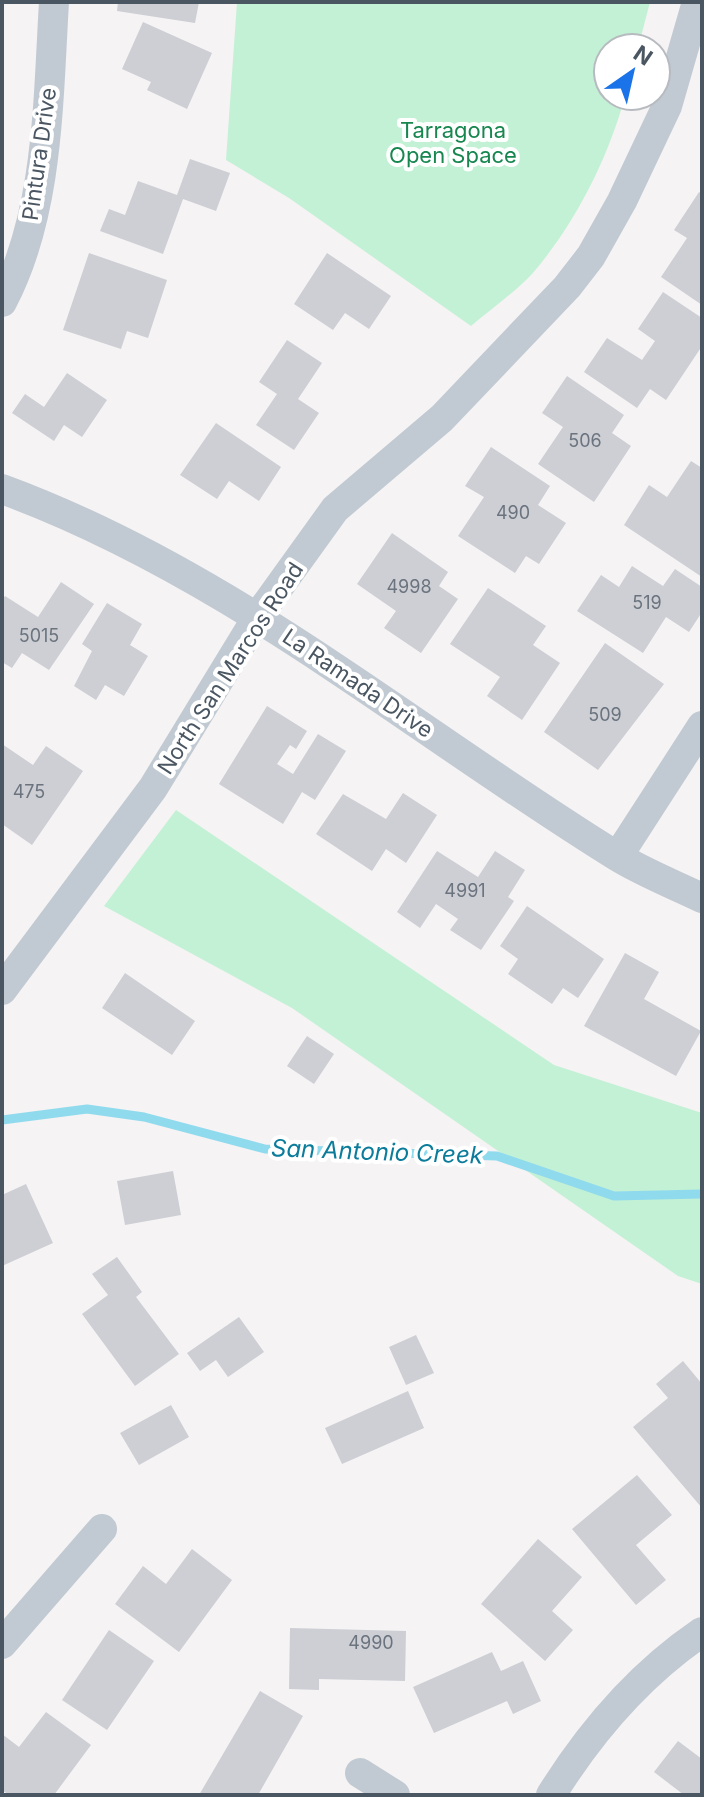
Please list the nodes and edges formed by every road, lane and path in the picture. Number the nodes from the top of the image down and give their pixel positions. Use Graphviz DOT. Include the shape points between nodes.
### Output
graph roads {
  1 [pos="54,2"];
  2 [pos="697,2"];
  3 [pos="2,302"];
  4 [pos="2,489"];
  5 [pos="258,616"];
  6 [pos="702,726"];
  7 [pos="618,856"];
  8 [pos="702,898"];
  9 [pos="2,990"];
  10 [pos="102,1529"];
  11 [pos="702,1632"];
  12 [pos="2,1644"];
  13 [pos="360,1773"];
  14 [pos="395,1795"];
  15 [pos="551,1795"];
  1 -- 3 [label="street, Pintura Drive" via="46,121 31,223"];
  2 -- 5 [label="street, North San Marcos Road" via="667,106 591,256 442,418 335,509"];
  4 -- 5 [label="street, La Ramada Drive" via="139,550"];
  5 -- 7 [label="street, La Ramada Drive"];
  5 -- 9 [label="street, North San Marcos Road" via="153,788"];
  6 -- 7 [label="street"];
  7 -- 8 [label="street, La Ramada Drive"];
  10 -- 12 [label="street"];
  11 -- 15 [label="street" via="617,1704"];
  13 -- 14 [label="street"];
}
